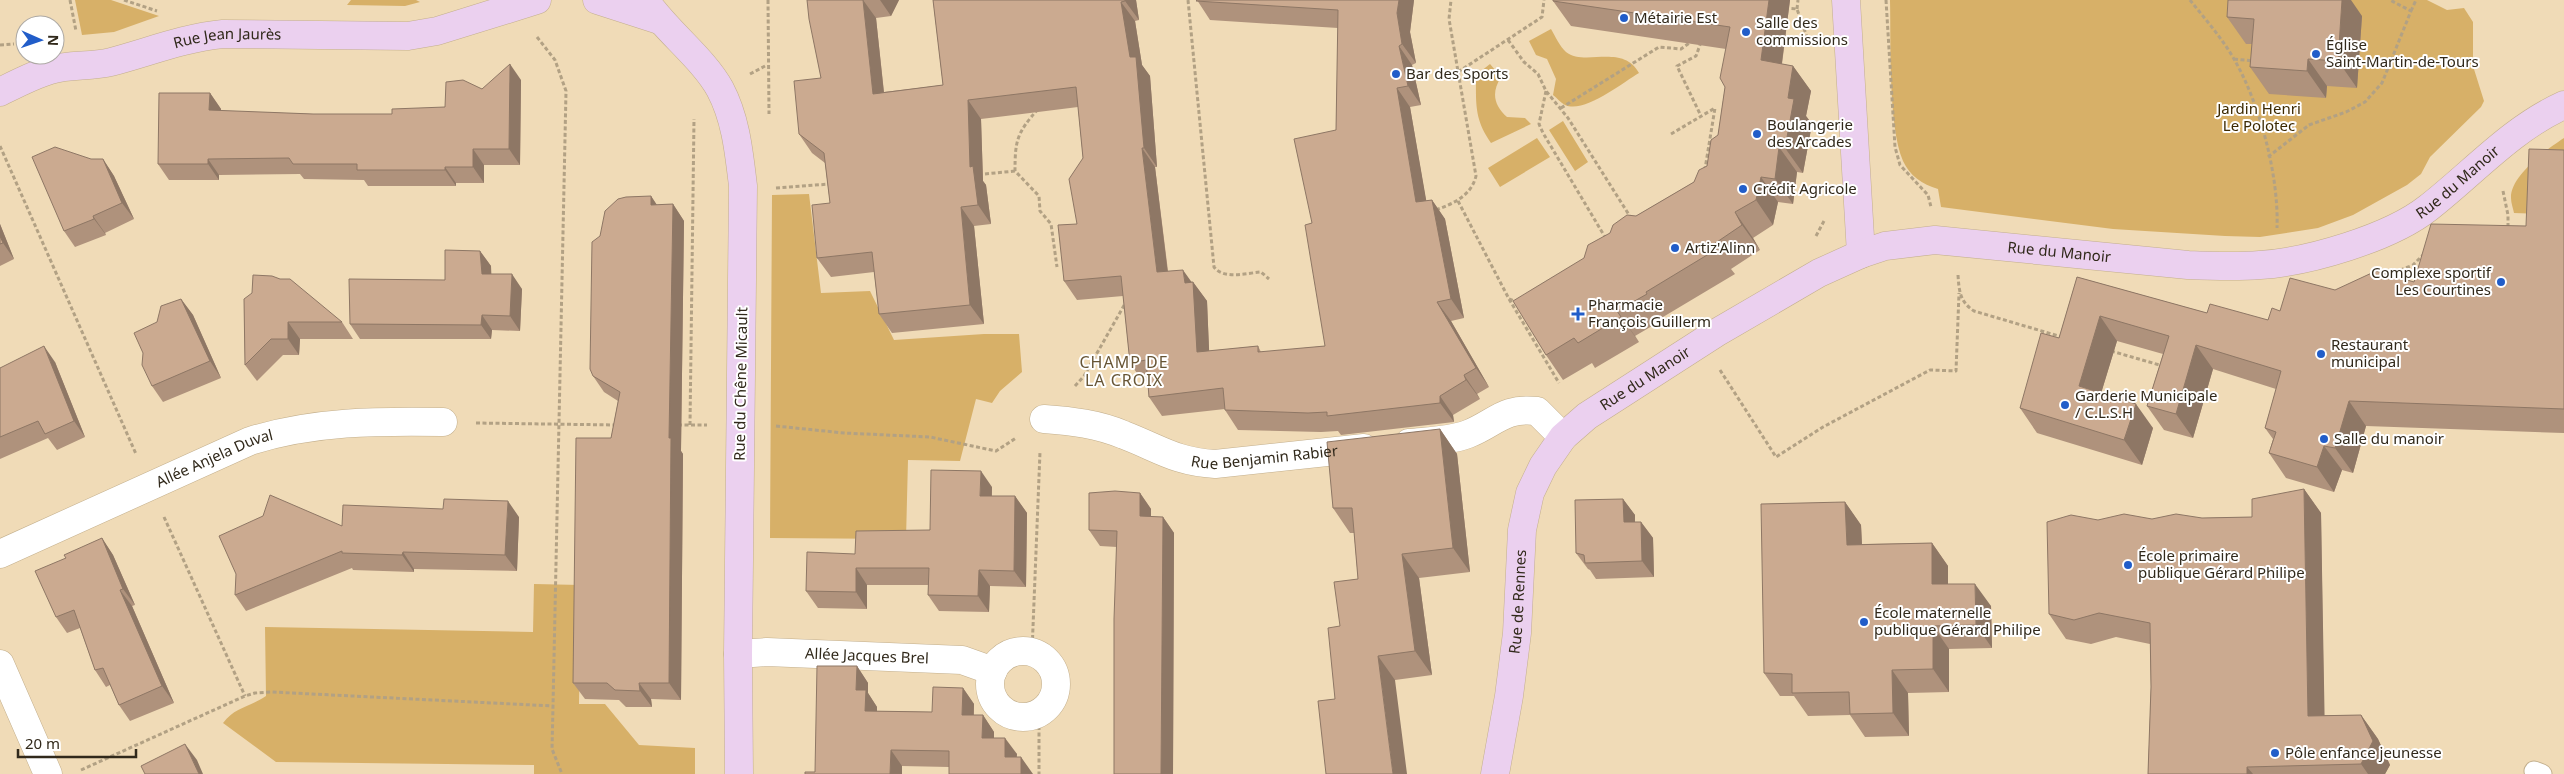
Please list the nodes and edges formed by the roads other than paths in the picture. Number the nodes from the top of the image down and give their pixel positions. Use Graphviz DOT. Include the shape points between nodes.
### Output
graph roads {
  1 [pos="488,0"];
  2 [pos="537,0"];
  3 [pos="597,0"];
  4 [pos="1846,0"];
  5 [pos="652,10"];
  6 [pos="463,24"];
  7 [pos="0,92"];
  8 [pos="2564,105"];
  9 [pos="1861,254"];
  10 [pos="1044,419"];
  11 [pos="443,422"];
  12 [pos="1563,437"];
  13 [pos="0,554"];
  14 [pos="738,654"];
  15 [pos="0,664"];
  16 [pos="993,671"];
  17 [pos="48,774"];
  18 [pos="739,774"];
  19 [pos="1495,774"];
  1 -- 6 [label="street"];
  2 -- 6 [label="street, Rue Jean Jaurès"];
  3 -- 5 [label="street, Rue du Chêne Micault"];
  4 -- 9 [label="street"];
  5 -- 14 [label="street, Rue du Chêne Micault" via="720,88 739,151 743,186"];
  6 -- 7 [label="street, Rue Jean Jaurès" via="408,36 201,36 108,62 50,70"];
  8 -- 9 [label="street, Rue du Manoir" via="2518,131 2426,210 2364,241 2300,259 2262,265 2188,265 1959,242 1908,242"];
  9 -- 12 [label="street, Rue du Manoir" via="1819,273 1716,333 1587,416"];
  10 -- 12 [label="street, Rue Benjamin Rabier" via="1082,422 1123,434 1181,460 1215,464 1452,439 1510,411 1524,409 1537,411"];
  11 -- 13 [label="street, Allée Anjela Duval" via="353,422 284,430 250,440"];
  12 -- 19 [label="street, Rue de Rennes" via="1543,466 1530,493 1522,530 1516,642"];
  14 -- 16 [label="street, Allée Jacques Brel" via="767,652 962,660"];
  14 -- 18 [label="street, Rue du Chêne Micault"];
  15 -- 17 [label="street"];
  16 -- 16 [label="street" via="1004,657 1032,652 1049,665 1056,686 1054,696 1039,713 1020,717 1002,709 994,701 990,681"];
}
